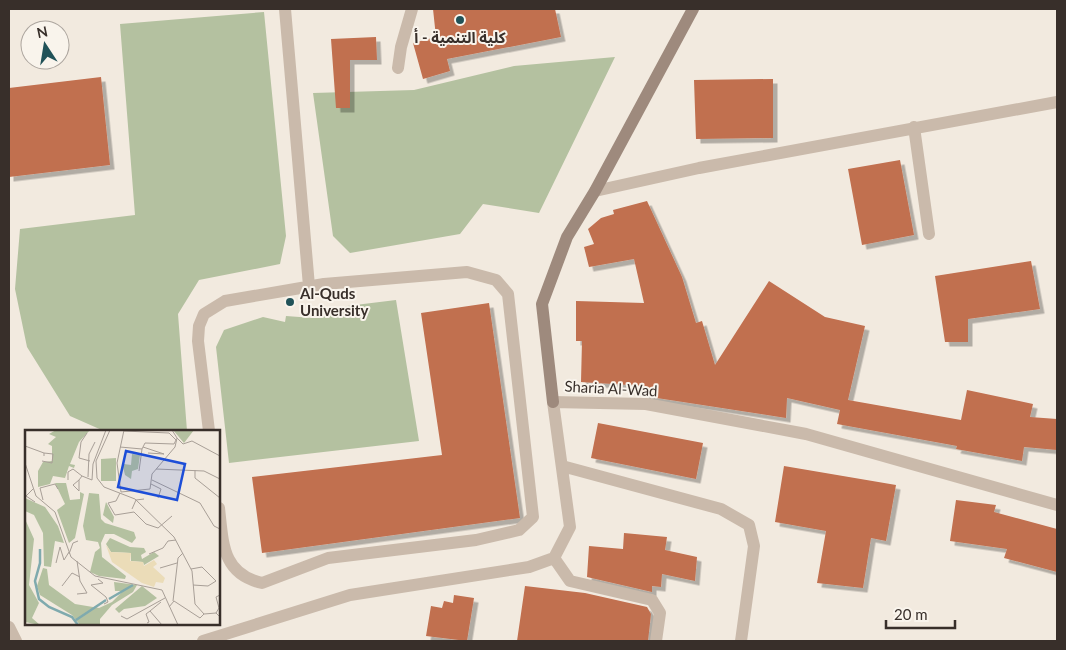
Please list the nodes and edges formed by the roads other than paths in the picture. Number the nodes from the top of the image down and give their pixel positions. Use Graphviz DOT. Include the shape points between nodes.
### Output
graph roads {
  1 [pos="285,9"];
  2 [pos="412,9"];
  3 [pos="693,9"];
  4 [pos="398,68"];
  5 [pos="1057,102"];
  6 [pos="914,127"];
  7 [pos="595,191"];
  8 [pos="928,234"];
  9 [pos="309,286"];
  10 [pos="553,402"];
  11 [pos="209,430"];
  12 [pos="562,466"];
  13 [pos="1057,505"];
  14 [pos="220,516"];
  15 [pos="554,558"];
  16 [pos="9,627"];
  17 [pos="16,641"];
  18 [pos="203,641"];
  19 [pos="656,641"];
  20 [pos="741,641"];
  1 -- 9 [label="street"];
  2 -- 4 [label="street"];
  3 -- 7 [label="street"];
  5 -- 6 [label="street"];
  6 -- 7 [label="street"];
  6 -- 8 [label="street"];
  7 -- 10 [label="street" via="567,237 542,304"];
  9 -- 11 [label="street" via="225,302 204,314 198,341"];
  9 -- 14 [label="street" via="467,272 496,280 508,294 533,517 519,530 476,540 328,558 262,583 251,581 232,567 224,550"];
  10 -- 12 [label="street, Sharia Al-Wad"];
  10 -- 13 [label="street, Sharia Al-Wad" via="646,404 806,434"];
  12 -- 15 [label="street, Sharia Al-Wad" via="570,527"];
  12 -- 20 [label="street" via="721,509 749,525 754,546"];
  15 -- 18 [label="street" via="529,567 350,595"];
  15 -- 19 [label="street" via="570,582 652,600 660,613"];
  16 -- 17 [label="street"];
}
